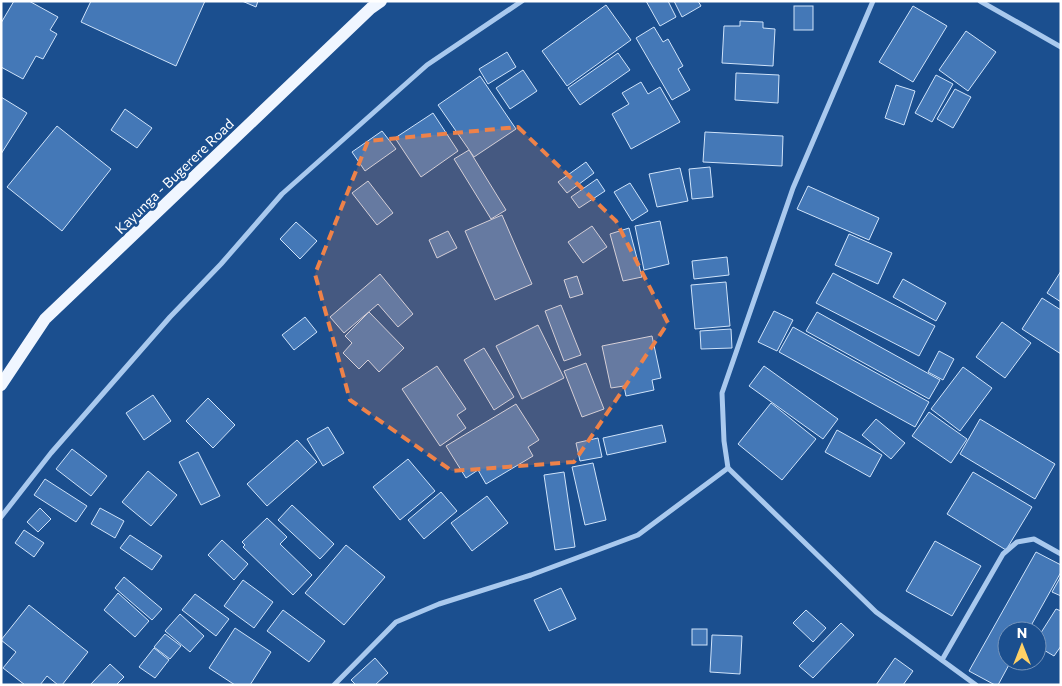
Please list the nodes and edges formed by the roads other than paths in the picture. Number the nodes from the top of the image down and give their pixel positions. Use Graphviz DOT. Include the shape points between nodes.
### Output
graph roads {
  1 [pos="381,1"];
  2 [pos="522,1"];
  3 [pos="873,1"];
  4 [pos="980,1"];
  5 [pos="1061,47"];
  6 [pos="1,385"];
  7 [pos="728,468"];
  8 [pos="1,517"];
  9 [pos="1061,554"];
  10 [pos="942,660"];
  11 [pos="334,685"];
  12 [pos="976,685"];
  1 -- 6 [label="main road, Kayunga - Bugerere Road" via="45,319"];
  2 -- 8 [label="street" via="427,65 282,194 51,453"];
  3 -- 7 [label="street" via="793,188 722,393"];
  4 -- 5 [label="street"];
  7 -- 10 [label="street" via="876,612"];
  7 -- 11 [label="street" via="638,535 396,622"];
  9 -- 10 [label="street" via="1034,539 1017,542 1003,554"];
  10 -- 12 [label="street"];
}
